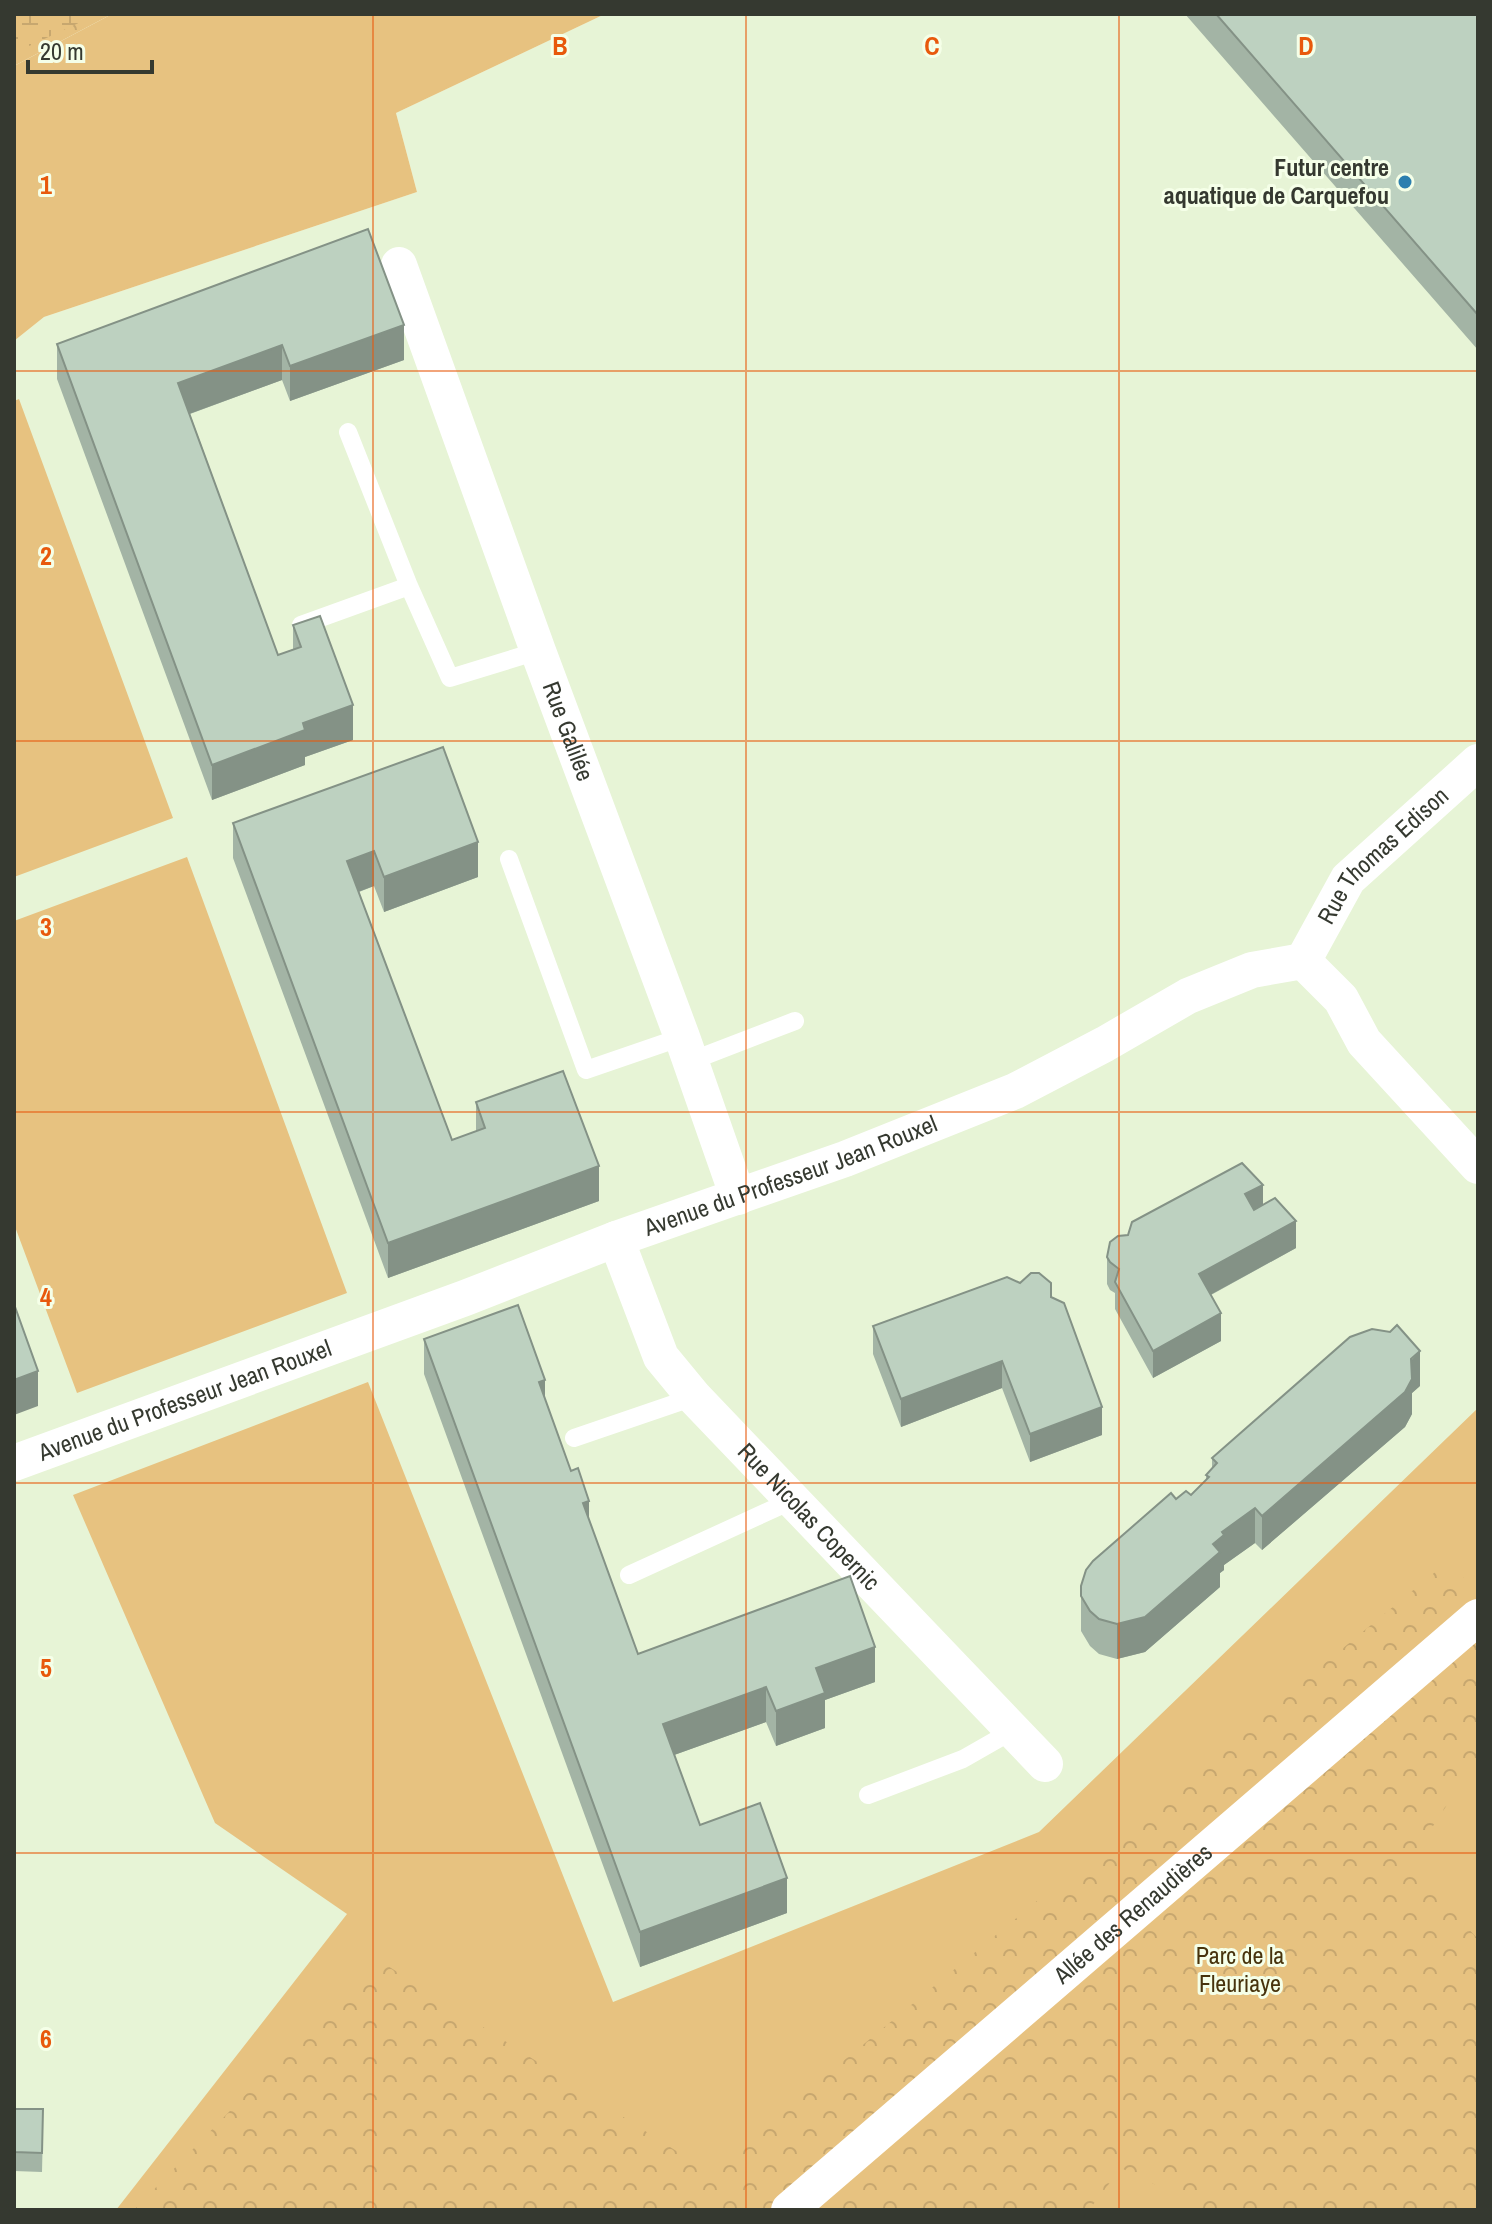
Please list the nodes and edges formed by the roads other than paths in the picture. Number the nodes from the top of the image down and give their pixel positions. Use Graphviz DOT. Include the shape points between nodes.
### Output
graph roads {
  1 [pos="399,265"];
  2 [pos="348,432"];
  3 [pos="409,586"];
  4 [pos="298,626"];
  5 [pos="538,651"];
  6 [pos="1478,762"];
  7 [pos="509,859"];
  8 [pos="1303,961"];
  9 [pos="795,1021"];
  10 [pos="687,1049"];
  11 [pos="1478,1166"];
  12 [pos="738,1197"];
  13 [pos="616,1239"];
  14 [pos="694,1397"];
  15 [pos="574,1438"];
  16 [pos="14,1463"];
  17 [pos="793,1500"];
  18 [pos="629,1575"];
  19 [pos="1478,1617"];
  20 [pos="1012,1731"];
  21 [pos="1045,1764"];
  22 [pos="868,1795"];
  23 [pos="789,2210"];
  1 -- 5 [label="street, Rue Galilée"];
  2 -- 3 [label="lane"];
  3 -- 4 [label="lane"];
  3 -- 5 [label="lane" via="450,678"];
  5 -- 10 [label="street, Rue Galilée"];
  6 -- 8 [label="street, Rue Thomas Edison" via="1348,879"];
  7 -- 10 [label="lane" via="586,1070"];
  8 -- 11 [label="street" via="1341,999 1364,1042"];
  8 -- 12 [label="street, Avenue du Professeur Jean Rouxel" via="1252,970 1188,996 1015,1091"];
  9 -- 10 [label="lane"];
  10 -- 12 [label="street, Rue Galilée"];
  12 -- 13 [label="street, Avenue du Professeur Jean Rouxel"];
  13 -- 14 [label="street, Rue Nicolas Copernic" via="661,1357"];
  13 -- 16 [label="street, Avenue du Professeur Jean Rouxel"];
  14 -- 15 [label="lane"];
  14 -- 17 [label="street, Rue Nicolas Copernic"];
  17 -- 18 [label="lane"];
  17 -- 20 [label="street, Rue Nicolas Copernic"];
  19 -- 23 [label="street, Allée des Renaudières"];
  20 -- 21 [label="street, Rue Nicolas Copernic"];
  20 -- 22 [label="lane" via="963,1759"];
}
